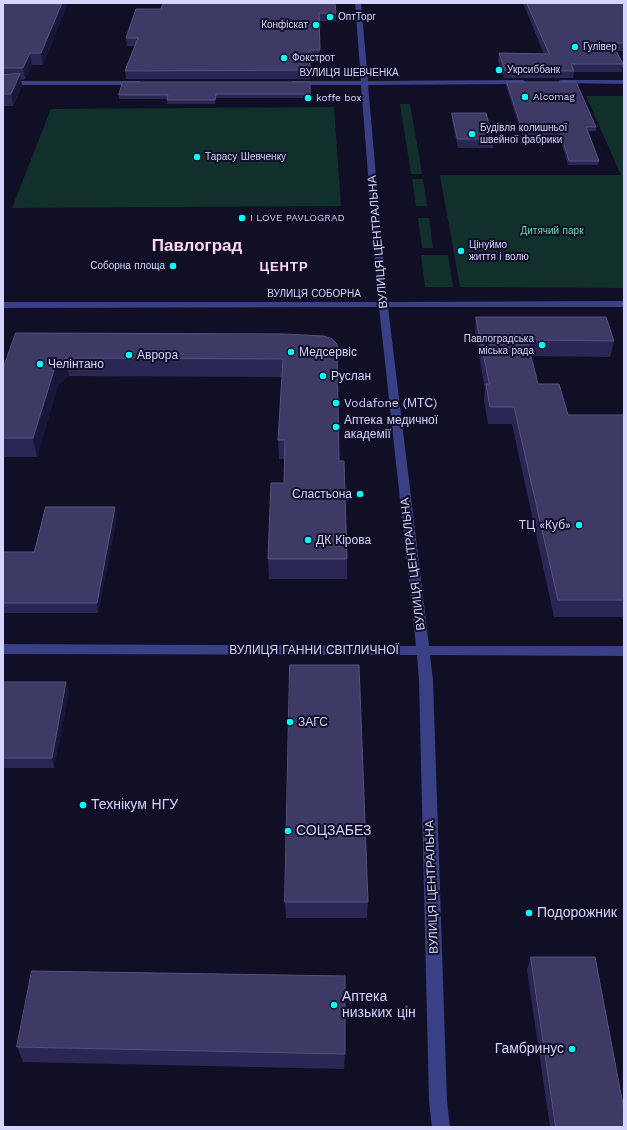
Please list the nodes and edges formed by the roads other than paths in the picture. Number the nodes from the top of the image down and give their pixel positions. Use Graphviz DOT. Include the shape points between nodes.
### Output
graph roads {
  1 [pos="358,3"];
  2 [pos="530,82"];
  3 [pos="553,82"];
  4 [pos="624,82"];
  5 [pos="3,83"];
  6 [pos="148,83"];
  7 [pos="289,83"];
  8 [pos="364,83"];
  9 [pos="624,304"];
  10 [pos="3,305"];
  11 [pos="383,305"];
  12 [pos="3,649"];
  13 [pos="423,650"];
  14 [pos="624,651"];
  15 [pos="440,1127"];
  1 -- 8 [label="street, ВУЛИЦЯ ЦЕНТРАЛЬНА"];
  2 -- 8 [label="street, ВУЛИЦЯ ШЕВЧЕНКА"];
  3 -- 4 [label="street"];
  5 -- 6 [label="street"];
  7 -- 8 [label="street, ВУЛИЦЯ ШЕВЧЕНКА"];
  8 -- 11 [label="street, ВУЛИЦЯ ЦЕНТРАЛЬНА"];
  9 -- 11 [label="street, ВУЛИЦЯ СОБОРНА"];
  10 -- 11 [label="street, ВУЛИЦЯ СОБОРНА"];
  11 -- 13 [label="street, ВУЛИЦЯ ЦЕНТРАЛЬНА"];
  12 -- 13 [label="street, ВУЛИЦЯ ГАННИ СВІТЛИЧНОЇ"];
  13 -- 14 [label="street, ВУЛИЦЯ ГАННИ СВІТЛИЧНОЇ"];
  13 -- 15 [label="street, ВУЛИЦЯ ЦЕНТРАЛЬНА"];
}
